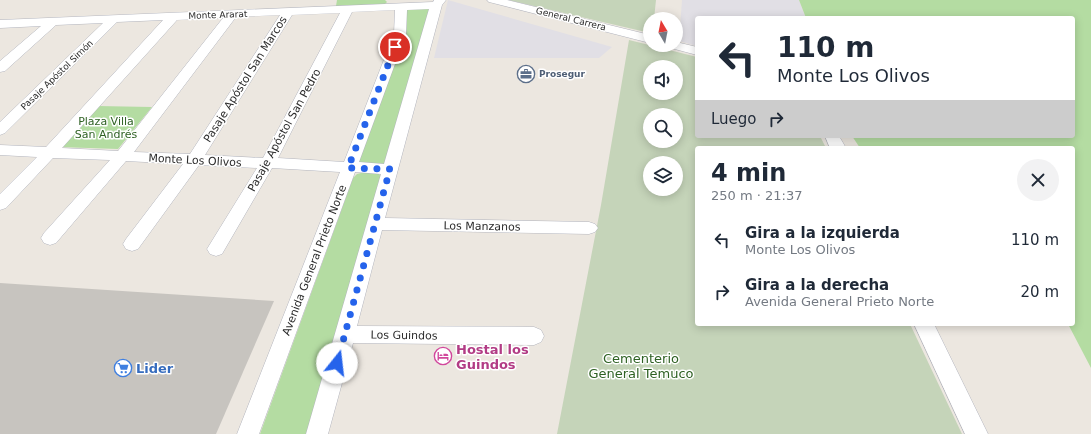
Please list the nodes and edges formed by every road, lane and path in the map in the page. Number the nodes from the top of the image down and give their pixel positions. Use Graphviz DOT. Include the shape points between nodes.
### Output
graph roads {
  1 [pos="493,0"];
  2 [pos="438,3"];
  3 [pos="396,4"];
  4 [pos="348,10"];
  5 [pos="288,12"];
  6 [pos="232,14"];
  7 [pos="173,17"];
  8 [pos="114,19"];
  9 [pos="54,21"];
  10 [pos="0,24"];
  11 [pos="643,37"];
  12 [pos="683,47"];
  13 [pos="695,50"];
  14 [pos="0,68"];
  15 [pos="0,130"];
  16 [pos="0,150"];
  17 [pos="50,152"];
  18 [pos="122,156"];
  19 [pos="194,160"];
  20 [pos="267,164"];
  21 [pos="348,168"];
  22 [pos="390,169"];
  23 [pos="0,204"];
  24 [pos="376,224"];
  25 [pos="589,228"];
  26 [pos="50,238"];
  27 [pos="132,244"];
  28 [pos="216,249"];
  29 [pos="925,326"];
  30 [pos="345,334"];
  31 [pos="534,336"];
  32 [pos="248,434"];
  33 [pos="317,434"];
  34 [pos="977,434"];
  1 -- 11 [label="street, General Carrera"];
  2 -- 3 [label="street, Monte Ararat"];
  2 -- 22 [label="street"];
  3 -- 4 [label="street, Monte Ararat"];
  3 -- 21 [label="street, Avenida General Prieto Norte" via="400,34"];
  4 -- 5 [label="street, Monte Ararat"];
  4 -- 20 [label="street, Pasaje Apóstol San Pedro"];
  5 -- 6 [label="street, Monte Ararat"];
  5 -- 19 [label="street, Pasaje Apóstol San Marcos"];
  6 -- 7 [label="street, Monte Ararat"];
  6 -- 18 [label="street"];
  7 -- 8 [label="street, Monte Ararat"];
  7 -- 17 [label="street"];
  8 -- 9 [label="street, Monte Ararat"];
  8 -- 15 [label="street, Pasaje Apóstol Simón"];
  9 -- 10 [label="street, Monte Ararat"];
  9 -- 14 [label="street"];
  12 -- 13 [label="street"];
  16 -- 17 [label="street, Monte Los Olivos"];
  17 -- 18 [label="street, Monte Los Olivos"];
  17 -- 23 [label="street"];
  18 -- 19 [label="street, Monte Los Olivos"];
  18 -- 26 [label="street"];
  19 -- 20 [label="street, Monte Los Olivos"];
  19 -- 27 [label="street, Pasaje Apóstol San Marcos"];
  20 -- 21 [label="street, Monte Los Olivos"];
  20 -- 28 [label="street, Pasaje Apóstol San Pedro"];
  21 -- 22 [label="street, Monte Los Olivos"];
  21 -- 32 [label="street, Avenida General Prieto Norte"];
  22 -- 24 [label="street"];
  24 -- 25 [label="street, Los Manzanos"];
  24 -- 30 [label="street"];
  29 -- 34 [label="street"];
  30 -- 31 [label="street, Los Guindos"];
  30 -- 33 [label="street"];
}
